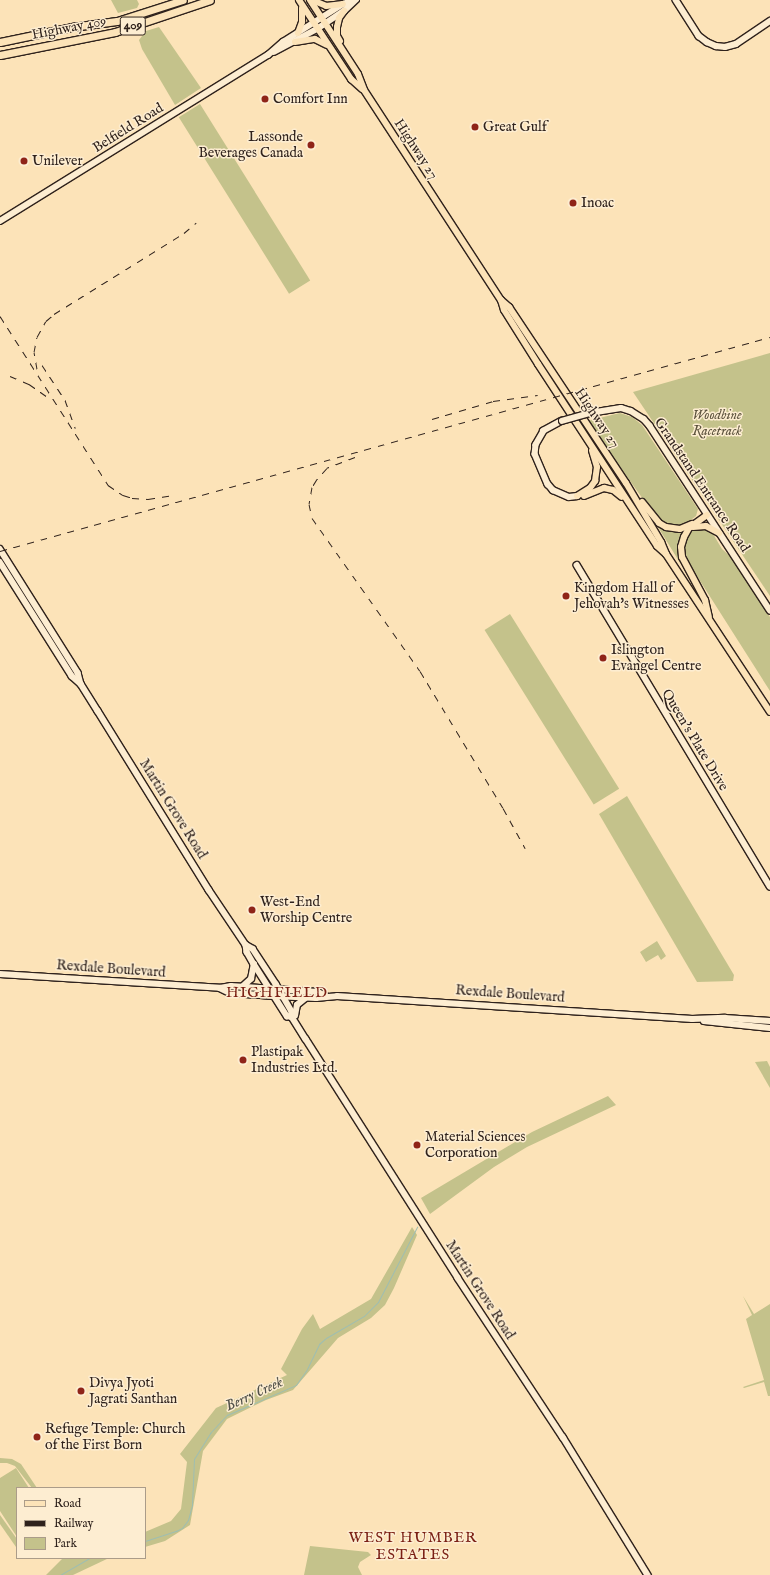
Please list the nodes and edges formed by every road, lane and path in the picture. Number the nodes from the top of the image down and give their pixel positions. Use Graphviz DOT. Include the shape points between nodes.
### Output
graph roads {
  1 [pos="183,0"];
  2 [pos="210,0"];
  3 [pos="299,0"];
  4 [pos="311,0"];
  5 [pos="355,0"];
  6 [pos="676,0"];
  7 [pos="344,8"];
  8 [pos="323,21"];
  9 [pos="770,21"];
  10 [pos="315,26"];
  11 [pos="298,33"];
  12 [pos="0,42"];
  13 [pos="295,42"];
  14 [pos="331,49"];
  15 [pos="343,50"];
  16 [pos="0,55"];
  17 [pos="268,55"];
  18 [pos="364,90"];
  19 [pos="0,221"];
  20 [pos="501,300"];
  21 [pos="580,428"];
  22 [pos="626,483"];
  23 [pos="577,496"];
  24 [pos="636,515"];
  25 [pos="707,515"];
  26 [pos="696,524"];
  27 [pos="689,528"];
  28 [pos="719,533"];
  29 [pos="0,549"];
  30 [pos="666,554"];
  31 [pos="0,562"];
  32 [pos="577,565"];
  33 [pos="770,610"];
  34 [pos="711,623"];
  35 [pos="81,684"];
  36 [pos="770,712"];
  37 [pos="770,886"];
  38 [pos="246,945"];
  39 [pos="254,964"];
  40 [pos="0,974"];
  41 [pos="241,987"];
  42 [pos="220,988"];
  43 [pos="270,989"];
  44 [pos="279,990"];
  45 [pos="275,996"];
  46 [pos="283,996"];
  47 [pos="326,996"];
  48 [pos="307,997"];
  49 [pos="293,1019"];
  50 [pos="692,1019"];
  51 [pos="770,1020"];
  52 [pos="770,1028"];
  53 [pos="648,1575"];
  1 -- 12 [label="highway, Highway 409 / 409" via="117,21 72,27"];
  2 -- 16 [label="highway, Highway 409 / 409" via="115,32"];
  3 -- 10 [label="main road, Highway 27"];
  3 -- 11 [label="main road" via="303,15"];
  4 -- 7 [label="main road" via="326,6"];
  4 -- 8 [label="main road, Highway 27"];
  5 -- 7 [label="main road, Belfield Road"];
  6 -- 9 [label="main road" via="699,36 711,44 725,47 736,44"];
  7 -- 8 [label="main road, Belfield Road"];
  7 -- 15 [label="main road" via="337,27 337,36"];
  8 -- 10 [label="main road, Belfield Road"];
  8 -- 15 [label="main road, Highway 27"];
  10 -- 11 [label="main road, Belfield Road"];
  10 -- 13 [label="main road, Belfield Road"];
  10 -- 14 [label="main road, Highway 27"];
  11 -- 17 [label="main road, Belfield Road"];
  13 -- 14 [label="main road" via="314,39"];
  13 -- 17 [label="main road, Belfield Road"];
  14 -- 18 [label="main road, Highway 27" via="351,79"];
  15 -- 18 [label="main road, Highway 27" via="358,74"];
  17 -- 19 [label="main road, Belfield Road"];
  18 -- 20 [label="main road, Highway 27"];
  20 -- 21 [label="main road, Highway 27" via="504,310"];
  20 -- 22 [label="main road, Highway 27" via="509,307"];
  21 -- 23 [label="main road" via="597,467 595,481 590,488"];
  21 -- 24 [label="main road, Highway 27"];
  22 -- 26 [label="main road" via="652,516 666,527 680,529"];
  22 -- 30 [label="main road, Highway 27" via="662,542"];
  23 -- 24 [label="main road" via="585,496 604,488 613,490"];
  23 -- 25 [label="main road, Grandstand Entrance Road, bridge" via="569,497 548,484 535,454 536,445 544,431 562,421 621,408 644,419 650,426"];
  24 -- 30 [label="main road, Highway 27" via="657,546"];
  25 -- 26 [label="main road"];
  25 -- 28 [label="main road, Grandstand Entrance Road"];
  26 -- 27 [label="main road"];
  27 -- 28 [label="main road" via="702,525"];
  27 -- 34 [label="main road" via="681,542 682,557 705,600"];
  28 -- 33 [label="main road, Grandstand Entrance Road"];
  29 -- 35 [label="main road, Martin Grove Road" via="78,673"];
  30 -- 34 [label="main road, Highway 27"];
  31 -- 35 [label="main road, Martin Grove Road" via="72,676"];
  32 -- 37 [label="main road, Queen's Plate Drive"];
  34 -- 36 [label="main road, Highway 27"];
  35 -- 38 [label="main road, Martin Grove Road"];
  38 -- 39 [label="main road, Martin Grove Road"];
  38 -- 44 [label="main road, Martin Grove Road" via="253,949"];
  39 -- 41 [label="main road" via="251,979"];
  39 -- 43 [label="main road, Martin Grove Road"];
  40 -- 42 [label="main road, Rexdale Boulevard"];
  41 -- 42 [label="main road, Rexdale Boulevard"];
  41 -- 43 [label="main road, Rexdale Boulevard"];
  42 -- 45 [label="main road, Rexdale Boulevard" via="230,993"];
  43 -- 44 [label="main road, Rexdale Boulevard"];
  43 -- 45 [label="main road, Martin Grove Road"];
  44 -- 46 [label="main road, Martin Grove Road"];
  44 -- 47 [label="main road, Rexdale Boulevard" via="318,992"];
  45 -- 46 [label="main road, Rexdale Boulevard"];
  45 -- 49 [label="main road, Martin Grove Road" via="287,1016"];
  46 -- 48 [label="main road, Rexdale Boulevard"];
  46 -- 49 [label="main road, Martin Grove Road"];
  47 -- 48 [label="main road, Rexdale Boulevard"];
  47 -- 50 [label="main road, Rexdale Boulevard"];
  48 -- 49 [label="main road" via="298,1005"];
  49 -- 53 [label="main road, Martin Grove Road" via="563,1437"];
  50 -- 51 [label="main road, Rexdale Boulevard"];
  50 -- 52 [label="main road, Rexdale Boulevard"];
}
